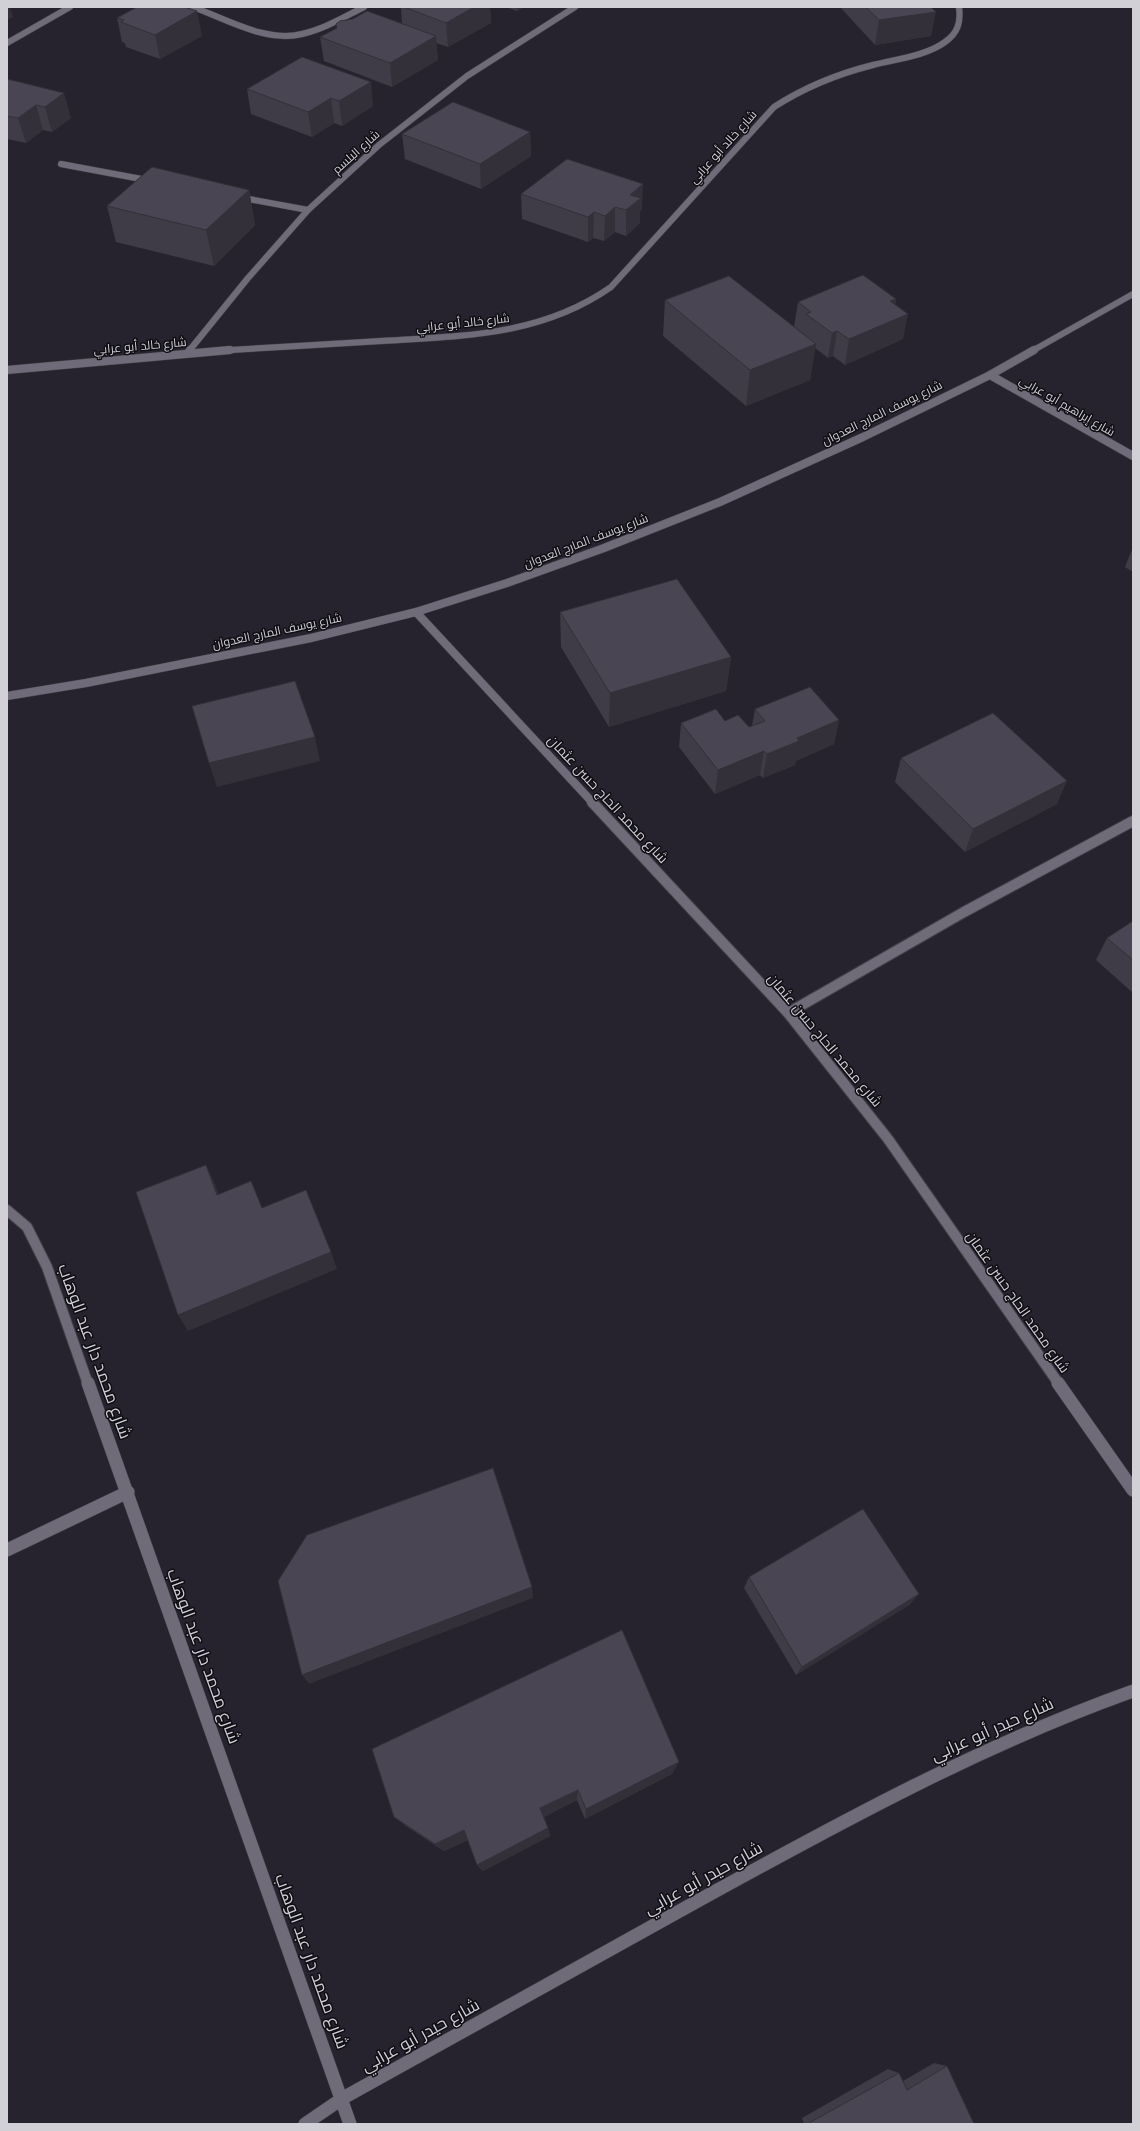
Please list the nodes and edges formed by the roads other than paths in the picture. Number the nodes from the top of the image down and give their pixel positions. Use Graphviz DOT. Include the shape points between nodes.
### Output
graph roads {
  1 [pos="70,7"];
  2 [pos="193,7"];
  3 [pos="364,7"];
  4 [pos="575,7"];
  5 [pos="960,7"];
  6 [pos="7,43"];
  7 [pos="61,164"];
  8 [pos="161,183"];
  9 [pos="231,196"];
  10 [pos="308,210"];
  11 [pos="1133,294"];
  12 [pos="188,353"];
  13 [pos="7,370"];
  14 [pos="990,374"];
  15 [pos="1133,456"];
  16 [pos="416,612"];
  17 [pos="7,696"];
  18 [pos="1133,821"];
  19 [pos="788,1013"];
  20 [pos="7,1210"];
  21 [pos="1133,1490"];
  22 [pos="128,1492"];
  23 [pos="7,1550"];
  24 [pos="1133,1692"];
  25 [pos="342,2098"];
  26 [pos="305,2124"];
  27 [pos="350,2124"];
  1 -- 6 [label="street"];
  2 -- 3 [label="street" via="283,37 302,34"];
  4 -- 10 [label="street, شارع البلسم" via="467,76 379,145"];
  5 -- 12 [label="street, شارع خالد أبو عرابي" via="958,27 951,39 934,49 818,82 790,94 774,107 611,287 581,307 550,320 516,329 473,335"];
  7 -- 8 [label="street"];
  9 -- 10 [label="street"];
  10 -- 12 [label="street, شارع البلسم" via="248,278"];
  11 -- 14 [label="street, شارع يوسف المارج العدوان"];
  12 -- 13 [label="street, شارع خالد أبو عرابي"];
  14 -- 15 [label="street, شارع إبراهيم أبو عرابي"];
  14 -- 16 [label="street, شارع يوسف المارج العدوان" via="863,437 720,502 514,581"];
  16 -- 17 [label="street, شارع يوسف المارج العدوان" via="311,638 86,683"];
  16 -- 19 [label="street, شارع محمد الحاج حسن عثمان"];
  18 -- 19 [label="street" via="964,912"];
  19 -- 21 [label="street, شارع محمد الحاج حسن عثمان" via="888,1139"];
  20 -- 22 [label="street, شارع محمد دار عبد الوهاب" via="27,1227 47,1267"];
  22 -- 23 [label="street"];
  22 -- 25 [label="street, شارع محمد دار عبد الوهاب"];
  24 -- 25 [label="street, شارع حيدر أبو عرابي" via="1057,1720 965,1759 782,1854"];
  25 -- 26 [label="street, شارع حيدر أبو عرابي"];
  25 -- 27 [label="street, شارع محمد دار عبد الوهاب"];
}
